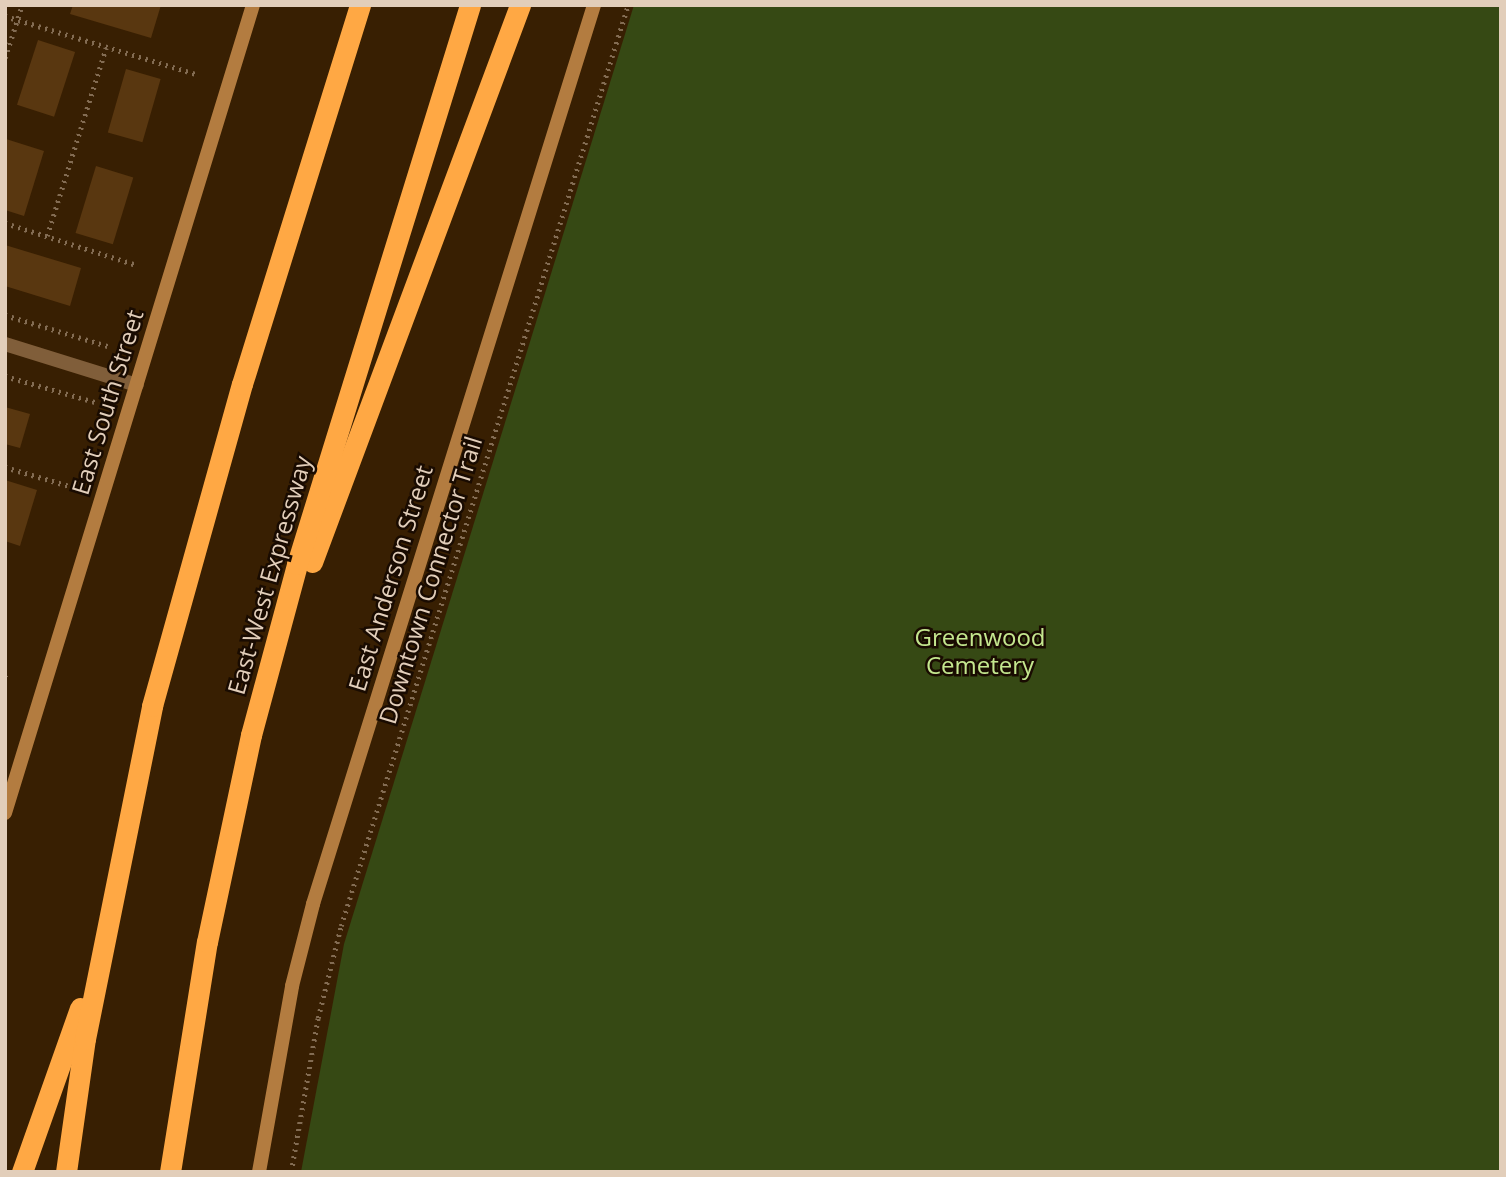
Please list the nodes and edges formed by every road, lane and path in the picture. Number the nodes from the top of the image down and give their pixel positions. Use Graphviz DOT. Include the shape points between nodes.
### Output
graph roads {
  1 [pos="22,5"];
  2 [pos="253,5"];
  3 [pos="360,5"];
  4 [pos="470,5"];
  5 [pos="520,5"];
  6 [pos="594,5"];
  7 [pos="628,5"];
  8 [pos="5,16"];
  9 [pos="17,20"];
  10 [pos="106,48"];
  11 [pos="5,58"];
  12 [pos="196,74"];
  13 [pos="5,223"];
  14 [pos="47,236"];
  15 [pos="137,265"];
  16 [pos="5,315"];
  17 [pos="5,344"];
  18 [pos="111,347"];
  19 [pos="5,376"];
  20 [pos="136,385"];
  21 [pos="94,402"];
  22 [pos="5,467"];
  23 [pos="69,486"];
  24 [pos="251,736"];
  25 [pos="6,808"];
  26 [pos="104,940"];
  27 [pos="22,1172"];
  28 [pos="65,1172"];
  29 [pos="170,1172"];
  30 [pos="259,1172"];
  31 [pos="291,1172"];
  1 -- 9 [label="path"];
  2 -- 20 [label="main road, East South Street"];
  3 -- 26 [label="highway" via="190,564 150,718"];
  4 -- 24 [label="highway, East-West Expressway" via="301,551"];
  5 -- 24 [label="highway" via="365,413"];
  6 -- 30 [label="main road, East Anderson Street" via="313,904 285,1022"];
  7 -- 31 [label="path, Downtown Connector Trail" via="341,926 318,1018"];
  8 -- 9 [label="path"];
  9 -- 10 [label="path"];
  9 -- 11 [label="path"];
  10 -- 12 [label="path"];
  10 -- 14 [label="path"];
  13 -- 14 [label="path"];
  14 -- 15 [label="path"];
  16 -- 18 [label="path"];
  17 -- 20 [label="street"];
  19 -- 21 [label="path"];
  20 -- 25 [label="main road, East South Street"];
  22 -- 23 [label="path"];
  24 -- 29 [label="highway, East-West Expressway" via="207,942"];
  26 -- 27 [label="highway"];
  26 -- 28 [label="highway"];
}
